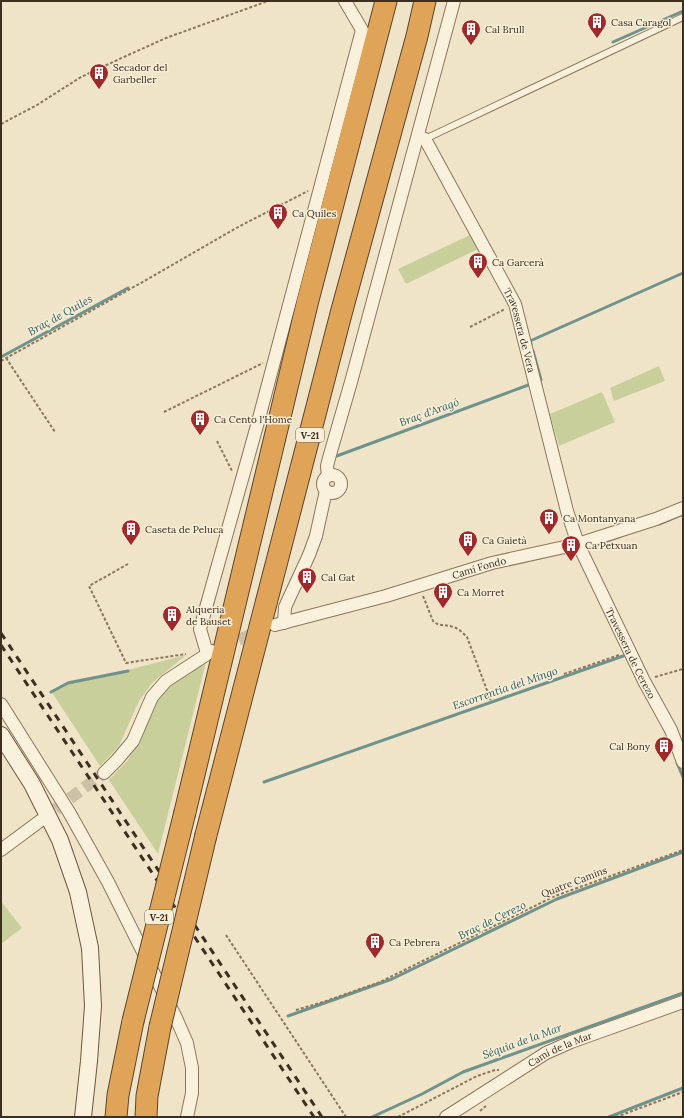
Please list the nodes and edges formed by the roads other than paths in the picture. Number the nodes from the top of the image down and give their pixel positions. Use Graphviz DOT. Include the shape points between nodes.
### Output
graph roads {
  1 [pos="345,1"];
  2 [pos="386,1"];
  3 [pos="425,1"];
  4 [pos="454,1"];
  5 [pos="683,17"];
  6 [pos="422,137"];
  7 [pos="683,508"];
  8 [pos="578,544"];
  9 [pos="1,704"];
  10 [pos="1,735"];
  11 [pos="683,762"];
  12 [pos="104,773"];
  13 [pos="40,821"];
  14 [pos="1,850"];
  15 [pos="683,1002"];
  16 [pos="83,1117"];
  17 [pos="116,1117"];
  18 [pos="146,1117"];
  19 [pos="187,1117"];
  20 [pos="446,1117"];
  1 -- 12 [label="street" via="362,30 200,629 208,649 166,681 152,697 133,741"];
  2 -- 17 [label="highway, V-21, bridge" via="308,300 133,1021"];
  3 -- 18 [label="highway, V-21, bridge" via="206,835 160,1027 147,1096"];
  4 -- 6 [label="street"];
  5 -- 6 [label="lane"];
  6 -- 8 [label="street, Travessera de Vera" via="515,304 566,511"];
  6 -- 8 [label="street, Camí Fondo" via="328,458 328,476 323,484 327,491 316,536 279,624 386,596 492,563"];
  7 -- 8 [label="street, Camí Fondo"];
  8 -- 11 [label="street, Travessera de Cerezo" via="644,681 671,730"];
  9 -- 19 [label="street" via="69,812 176,1018 187,1043 192,1068 192,1093"];
  10 -- 16 [label="main road" via="32,784 60,840 78,892 90,948 93,1006"];
  13 -- 14 [label="street"];
  15 -- 20 [label="street, Camí de la Mar" via="546,1053"];
}
